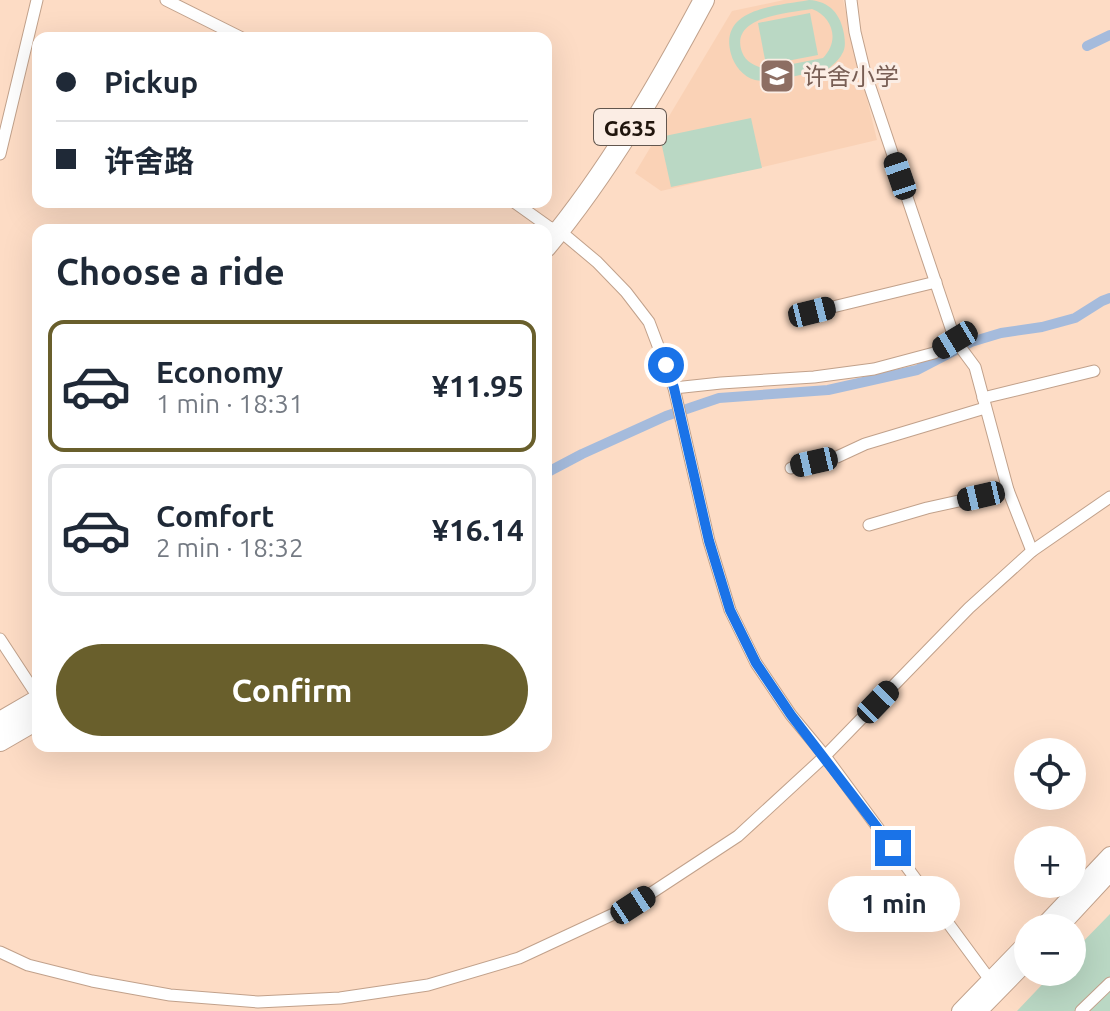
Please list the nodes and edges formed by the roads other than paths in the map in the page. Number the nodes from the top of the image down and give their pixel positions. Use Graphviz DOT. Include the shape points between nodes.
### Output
graph roads {
  1 [pos="37,0"];
  2 [pos="166,0"];
  3 [pos="695,0"];
  4 [pos="704,0"];
  5 [pos="851,0"];
  6 [pos="230,32"];
  7 [pos="0,154"];
  8 [pos="521,208"];
  9 [pos="539,224"];
  10 [pos="552,231"];
  11 [pos="552,231"];
  12 [pos="552,235"];
  13 [pos="936,282"];
  14 [pos="812,312"];
  15 [pos="956,340"];
  16 [pos="1094,371"];
  17 [pos="674,392"];
  18 [pos="984,403"];
  19 [pos="791,468"];
  20 [pos="1008,490"];
  21 [pos="1110,497"];
  22 [pos="869,525"];
  23 [pos="1032,551"];
  24 [pos="0,639"];
  25 [pos="32,689"];
  26 [pos="32,702"];
  27 [pos="0,722"];
  28 [pos="32,722"];
  29 [pos="0,741"];
  30 [pos="825,756"];
  31 [pos="1110,855"];
  32 [pos="1110,873"];
  33 [pos="1054,914"];
  34 [pos="1072,914"];
  35 [pos="0,952"];
  36 [pos="1014,963"];
  37 [pos="1014,974"];
  38 [pos="1110,983"];
  39 [pos="998,989"];
  40 [pos="960,1011"];
  41 [pos="979,1011"];
  42 [pos="1081,1011"];
  1 -- 7 [label="street"];
  2 -- 6 [label="street"];
  3 -- 10 [label="highway, G635"];
  4 -- 11 [label="highway, G635" via="614,153"];
  5 -- 13 [label="street" via="864,69"];
  8 -- 9 [label="street"];
  12 -- 17 [label="street" via="597,262 626,292 649,322"];
  13 -- 14 [label="street"];
  13 -- 15 [label="street"];
  15 -- 17 [label="street" via="934,353 874,369"];
  15 -- 18 [label="street" via="974,365"];
  16 -- 18 [label="street"];
  17 -- 30 [label="street" via="730,610 756,663"];
  18 -- 19 [label="street" via="837,457"];
  18 -- 20 [label="street"];
  20 -- 22 [label="street"];
  20 -- 23 [label="street"];
  21 -- 23 [label="street"];
  23 -- 30 [label="street"];
  24 -- 25 [label="street"];
  26 -- 27 [label="highway"];
  28 -- 29 [label="highway"];
  30 -- 35 [label="street" via="738,836 633,905 519,958 428,985 340,998 229,1000 92,981"];
  30 -- 39 [label="street"];
  31 -- 33 [label="street"];
  32 -- 34 [label="street"];
  36 -- 39 [label="street"];
  37 -- 39 [label="street"];
  38 -- 42 [label="street"];
  39 -- 40 [label="street"];
  39 -- 41 [label="street"];
}
